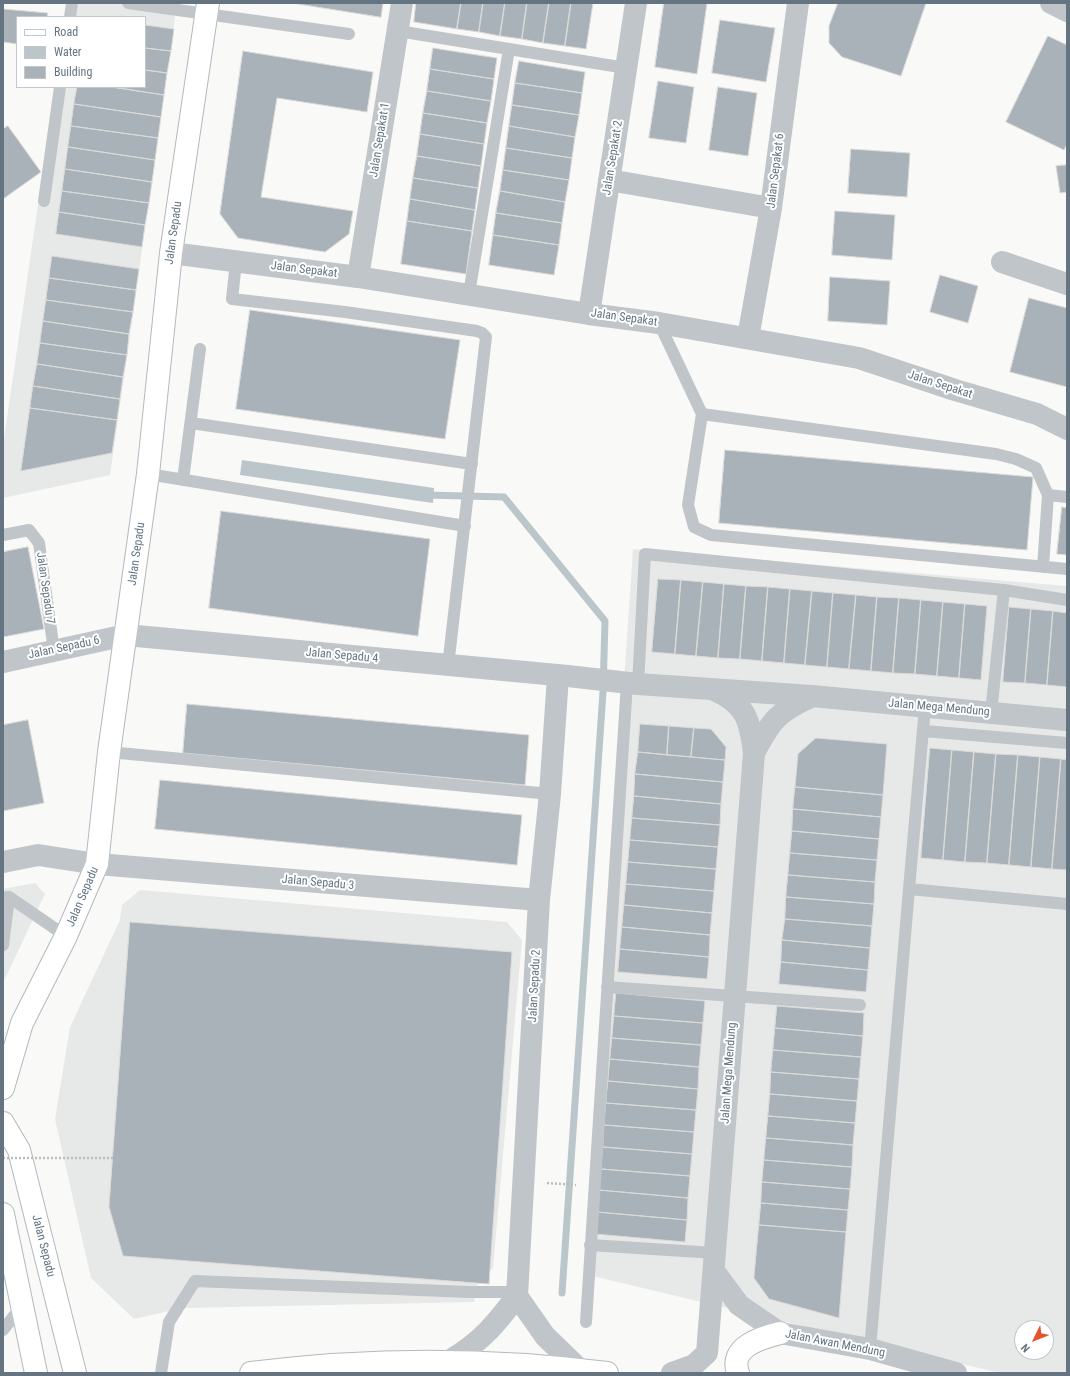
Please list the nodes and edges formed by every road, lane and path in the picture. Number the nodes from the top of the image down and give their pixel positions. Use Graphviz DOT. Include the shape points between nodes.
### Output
graph roads {
  1 [pos="72,3"];
  2 [pos="128,3"];
  3 [pos="402,3"];
  4 [pos="636,3"];
  5 [pos="798,3"];
  6 [pos="1052,3"];
  7 [pos="207,9"];
  8 [pos="1067,11"];
  9 [pos="70,16"];
  10 [pos="398,31"];
  11 [pos="349,34"];
  12 [pos="509,49"];
  13 [pos="626,68"];
  14 [pos="60,88"];
  15 [pos="610,180"];
  16 [pos="44,201"];
  17 [pos="771,208"];
  18 [pos="171,253"];
  19 [pos="236,262"];
  20 [pos="1002,262"];
  21 [pos="358,277"];
  22 [pos="1067,284"];
  23 [pos="469,294"];
  24 [pos="589,314"];
  25 [pos="659,323"];
  26 [pos="748,338"];
  27 [pos="200,348"];
  28 [pos="702,414"];
  29 [pos="191,423"];
  30 [pos="1067,429"];
  31 [pos="472,464"];
  32 [pos="148,474"];
  33 [pos="183,480"];
  34 [pos="1048,495"];
  35 [pos="1067,497"];
  36 [pos="465,526"];
  37 [pos="3,535"];
  38 [pos="1043,567"];
  39 [pos="1067,569"];
  40 [pos="1004,590"];
  41 [pos="1067,600"];
  42 [pos="126,635"];
  43 [pos="54,651"];
  44 [pos="3,662"];
  45 [pos="448,666"];
  46 [pos="563,676"];
  47 [pos="627,683"];
  48 [pos="713,689"];
  49 [pos="812,696"];
  50 [pos="925,707"];
  51 [pos="991,713"];
  52 [pos="1067,720"];
  53 [pos="924,731"];
  54 [pos="1067,743"];
  55 [pos="109,752"];
  56 [pos="754,753"];
  57 [pos="550,794"];
  58 [pos="3,862"];
  59 [pos="97,864"];
  60 [pos="909,889"];
  61 [pos="6,897"];
  62 [pos="539,900"];
  63 [pos="1067,904"];
  64 [pos="66,936"];
  65 [pos="3,946"];
  66 [pos="607,987"];
  67 [pos="735,996"];
  68 [pos="860,1005"];
  69 [pos="3,1088"];
  70 [pos="3,1124"];
  71 [pos="3,1158"];
  72 [pos="113,1158"];
  73 [pos="557,1184"];
  74 [pos="580,1185"];
  75 [pos="3,1214"];
  76 [pos="590,1245"];
  77 [pos="714,1262"];
  78 [pos="517,1294"];
  79 [pos="21,1307"];
  80 [pos="586,1322"];
  81 [pos="3,1330"];
  82 [pos="780,1333"];
  83 [pos="870,1349"];
  84 [pos="449,1360"];
  85 [pos="579,1369"];
  86 [pos="36,1373"];
  87 [pos="75,1373"];
  88 [pos="161,1373"];
  89 [pos="251,1373"];
  90 [pos="607,1373"];
  91 [pos="672,1373"];
  92 [pos="738,1373"];
  93 [pos="956,1373"];
  1 -- 9 [label="lane"];
  2 -- 7 [label="lane"];
  3 -- 10 [label="street, Jalan Sepakat 1"];
  4 -- 13 [label="street, Jalan Sepakat 2"];
  5 -- 17 [label="street, Jalan Sepakat 6"];
  6 -- 8 [label="street"];
  7 -- 11 [label="lane"];
  7 -- 18 [label="street, Jalan Sepadu"];
  10 -- 12 [label="lane"];
  10 -- 21 [label="street, Jalan Sepakat 1"];
  12 -- 13 [label="lane"];
  12 -- 23 [label="lane"];
  13 -- 15 [label="street, Jalan Sepakat 2"];
  14 -- 16 [label="lane"];
  15 -- 17 [label="street"];
  15 -- 24 [label="street, Jalan Sepakat 2"];
  17 -- 26 [label="street, Jalan Sepakat 6"];
  18 -- 19 [label="street, Jalan Sepakat"];
  18 -- 32 [label="street, Jalan Sepadu"];
  19 -- 21 [label="street, Jalan Sepakat"];
  19 -- 31 [label="lane" via="232,299 344,312 482,333 486,337 486,343"];
  20 -- 22 [label="street"];
  21 -- 23 [label="street, Jalan Sepakat"];
  23 -- 24 [label="street, Jalan Sepakat"];
  24 -- 25 [label="street, Jalan Sepakat"];
  25 -- 26 [label="street, Jalan Sepakat"];
  25 -- 28 [label="lane"];
  26 -- 30 [label="street, Jalan Sepakat" via="859,358 954,390 1037,414"];
  27 -- 29 [label="lane"];
  28 -- 34 [label="lane" via="996,454 1036,468"];
  28 -- 38 [label="lane" via="688,505 694,526 711,535"];
  29 -- 31 [label="lane"];
  29 -- 33 [label="lane"];
  31 -- 36 [label="lane"];
  32 -- 33 [label="lane"];
  32 -- 42 [label="street, Jalan Sepadu"];
  33 -- 36 [label="lane"];
  34 -- 35 [label="lane"];
  34 -- 38 [label="lane"];
  36 -- 45 [label="lane"];
  37 -- 43 [label="lane, Jalan Sepadu 7" via="29,530 39,543"];
  38 -- 39 [label="lane"];
  40 -- 41 [label="lane"];
  40 -- 47 [label="lane" via="645,554"];
  40 -- 51 [label="lane"];
  42 -- 43 [label="street, Jalan Sepadu 6"];
  42 -- 45 [label="street, Jalan Sepadu 4"];
  42 -- 55 [label="street, Jalan Sepadu"];
  43 -- 44 [label="street, Jalan Sepadu 6"];
  45 -- 46 [label="street, Jalan Sepadu 4"];
  46 -- 47 [label="street, Jalan Mega Mendung"];
  46 -- 57 [label="street, Jalan Sepadu 2"];
  47 -- 48 [label="street, Jalan Mega Mendung"];
  47 -- 66 [label="lane"];
  48 -- 49 [label="street, Jalan Mega Mendung"];
  48 -- 56 [label="street, Jalan Mega Mendung" via="728,696 742,710 751,726"];
  49 -- 50 [label="street, Jalan Mega Mendung"];
  49 -- 56 [label="street, Jalan Mega Mendung" via="789,706 776,717 766,729"];
  50 -- 51 [label="street, Jalan Mega Mendung"];
  50 -- 53 [label="lane"];
  51 -- 52 [label="street, Jalan Mega Mendung"];
  53 -- 54 [label="lane"];
  53 -- 60 [label="lane"];
  55 -- 57 [label="lane"];
  55 -- 59 [label="street, Jalan Sepadu"];
  56 -- 67 [label="street, Jalan Mega Mendung"];
  57 -- 62 [label="street, Jalan Sepadu 2"];
  58 -- 59 [label="street, Jalan Sepadu 3" via="38,856"];
  59 -- 62 [label="street, Jalan Sepadu 3"];
  59 -- 64 [label="street, Jalan Sepadu"];
  60 -- 63 [label="lane"];
  60 -- 83 [label="lane"];
  61 -- 64 [label="lane"];
  61 -- 65 [label="lane"];
  62 -- 78 [label="street, Jalan Sepadu 2"];
  64 -- 69 [label="street, Jalan Sepadu" via="22,1023"];
  66 -- 67 [label="lane"];
  66 -- 76 [label="lane"];
  67 -- 68 [label="lane"];
  67 -- 77 [label="street, Jalan Mega Mendung"];
  70 -- 87 [label="street, Jalan Sepadu" via="19,1150"];
  71 -- 72 [label="path, bridge"];
  73 -- 74 [label="path"];
  75 -- 79 [label="street"];
  76 -- 77 [label="lane"];
  76 -- 80 [label="lane"];
  77 -- 82 [label="street, Jalan Awan Mendung" via="739,1305"];
  77 -- 91 [label="street, Jalan Mega Mendung" via="707,1353 694,1366"];
  78 -- 84 [label="street" via="493,1327 465,1351"];
  78 -- 85 [label="street" via="544,1336"];
  78 -- 88 [label="lane" via="195,1281 169,1322"];
  79 -- 81 [label="lane"];
  79 -- 86 [label="street"];
  82 -- 83 [label="street, Jalan Awan Mendung"];
  82 -- 92 [label="street" via="749,1344 738,1354"];
  83 -- 93 [label="street, Jalan Awan Mendung"];
  84 -- 85 [label="street"];
  84 -- 89 [label="street" via="289,1368"];
  85 -- 90 [label="street"];
}
